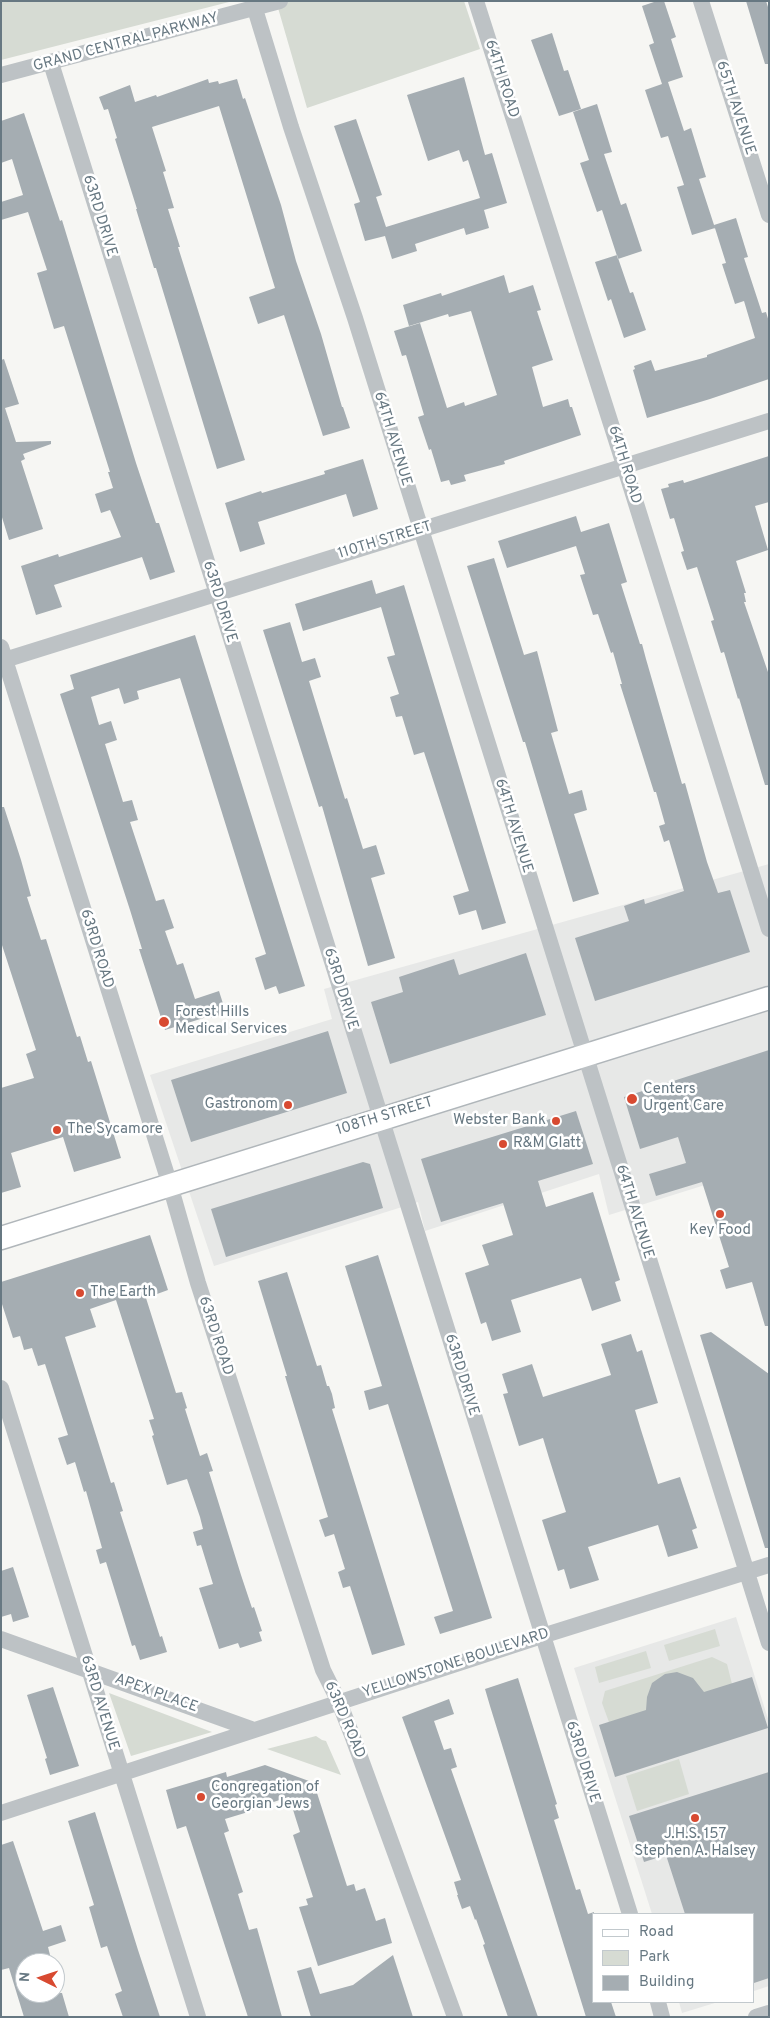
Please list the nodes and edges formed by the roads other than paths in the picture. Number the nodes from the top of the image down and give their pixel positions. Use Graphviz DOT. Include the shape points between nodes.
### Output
graph roads {
  1 [pos="280,1"];
  2 [pos="476,1"];
  3 [pos="701,1"];
  4 [pos="254,9"];
  5 [pos="51,63"];
  6 [pos="1,75"];
  7 [pos="769,215"];
  8 [pos="769,421"];
  9 [pos="624,466"];
  10 [pos="421,530"];
  11 [pos="217,594"];
  12 [pos="3,656"];
  13 [pos="769,930"];
  14 [pos="769,998"];
  15 [pos="585,1055"];
  16 [pos="381,1118"];
  17 [pos="170,1186"];
  18 [pos="1,1238"];
  19 [pos="1,1388"];
  20 [pos="769,1565"];
  21 [pos="746,1572"];
  22 [pos="542,1636"];
  23 [pos="1,1640"];
  24 [pos="769,1643"];
  25 [pos="90,1670"];
  26 [pos="339,1702"];
  27 [pos="254,1730"];
  28 [pos="122,1775"];
  29 [pos="1,1813"];
  30 [pos="630,1913"];
  31 [pos="658,2003"];
  32 [pos="769,2013"];
  33 [pos="198,2017"];
  34 [pos="455,2017"];
  35 [pos="662,2017"];
  36 [pos="756,2017"];
  1 -- 4 [label="street, GRAND CENTRAL PARKWAY"];
  2 -- 9 [label="street, 64TH ROAD"];
  3 -- 7 [label="street, 65TH AVENUE"];
  4 -- 5 [label="street, GRAND CENTRAL PARKWAY"];
  4 -- 10 [label="street, 64TH AVENUE"];
  5 -- 6 [label="street, GRAND CENTRAL PARKWAY"];
  5 -- 11 [label="street, 63RD DRIVE"];
  8 -- 9 [label="street, 110TH STREET"];
  9 -- 10 [label="street, 110TH STREET"];
  9 -- 13 [label="street, 64TH ROAD"];
  10 -- 11 [label="street, 110TH STREET"];
  10 -- 15 [label="street, 64TH AVENUE"];
  11 -- 12 [label="street, 110TH STREET"];
  11 -- 16 [label="street, 63RD DRIVE"];
  12 -- 17 [label="street, 63RD ROAD"];
  14 -- 15 [label="main road, 108TH STREET"];
  15 -- 16 [label="main road, 108TH STREET"];
  15 -- 21 [label="street, 64TH AVENUE"];
  16 -- 17 [label="main road, 108TH STREET"];
  16 -- 22 [label="street, 63RD DRIVE"];
  17 -- 18 [label="main road, 108TH STREET"];
  17 -- 26 [label="street, 63RD ROAD" via="198,1283 323,1670"];
  19 -- 25 [label="street, 63RD AVENUE"];
  20 -- 21 [label="street, YELLOWSTONE BOULEVARD"];
  21 -- 22 [label="street, YELLOWSTONE BOULEVARD"];
  21 -- 24 [label="street, 64TH AVENUE"];
  22 -- 26 [label="street, YELLOWSTONE BOULEVARD"];
  22 -- 30 [label="street, 63RD DRIVE"];
  23 -- 25 [label="street, APEX PLACE"];
  25 -- 27 [label="street, APEX PLACE"];
  25 -- 28 [label="street, 63RD AVENUE"];
  26 -- 27 [label="street, YELLOWSTONE BOULEVARD"];
  26 -- 34 [label="street, 63RD ROAD"];
  27 -- 28 [label="street, YELLOWSTONE BOULEVARD"];
  28 -- 29 [label="street, YELLOWSTONE BOULEVARD"];
  28 -- 33 [label="street, 63RD AVENUE"];
  31 -- 35 [label="street"];
  32 -- 36 [label="street"];
}
